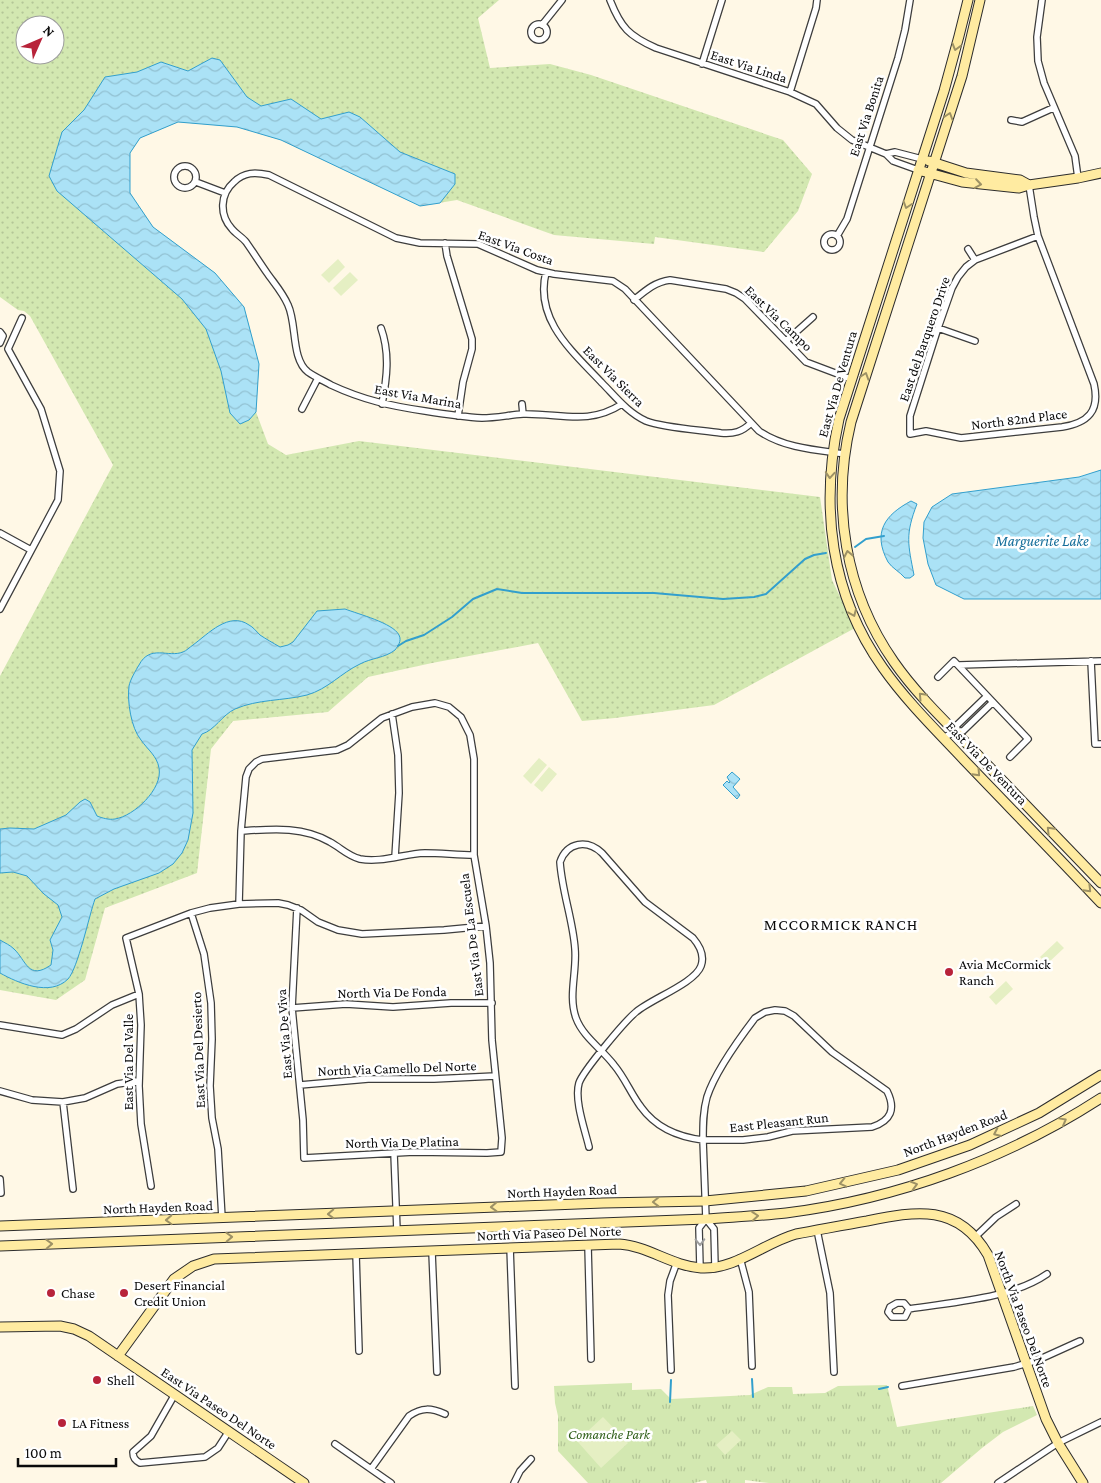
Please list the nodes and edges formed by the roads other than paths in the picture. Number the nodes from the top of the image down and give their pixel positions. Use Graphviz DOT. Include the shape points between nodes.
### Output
graph roads {
  1 [pos="562,0"];
  2 [pos="610,0"];
  3 [pos="722,0"];
  4 [pos="817,0"];
  5 [pos="910,0"];
  6 [pos="968,0"];
  7 [pos="980,0"];
  8 [pos="1042,0"];
  9 [pos="542,25"];
  10 [pos="702,64"];
  11 [pos="790,92"];
  12 [pos="1053,108"];
  13 [pos="1011,120"];
  14 [pos="868,148"];
  15 [pos="886,154"];
  16 [pos="922,159"];
  17 [pos="934,163"];
  18 [pos="918,170"];
  19 [pos="930,173"];
  20 [pos="1101,173"];
  21 [pos="1078,178"];
  22 [pos="196,182"];
  23 [pos="1030,185"];
  24 [pos="225,193"];
  25 [pos="837,236"];
  26 [pos="1038,236"];
  27 [pos="445,243"];
  28 [pos="968,250"];
  29 [pos="975,260"];
  30 [pos="546,272"];
  31 [pos="634,300"];
  32 [pos="813,317"];
  33 [pos="22,318"];
  34 [pos="381,328"];
  35 [pos="938,328"];
  36 [pos="1,334"];
  37 [pos="786,341"];
  38 [pos="975,341"];
  39 [pos="0,343"];
  40 [pos="318,378"];
  41 [pos="851,379"];
  42 [pos="382,404"];
  43 [pos="522,404"];
  44 [pos="622,404"];
  45 [pos="302,409"];
  46 [pos="524,414"];
  47 [pos="458,416"];
  48 [pos="751,423"];
  49 [pos="910,434"];
  50 [pos="832,452"];
  51 [pos="844,454"];
  52 [pos="0,533"];
  53 [pos="31,550"];
  54 [pos="0,609"];
  55 [pos="1101,661"];
  56 [pos="1092,662"];
  57 [pos="959,666"];
  58 [pos="938,678"];
  59 [pos="987,696"];
  60 [pos="993,702"];
  61 [pos="392,714"];
  62 [pos="956,732"];
  63 [pos="944,738"];
  64 [pos="1101,744"];
  65 [pos="1010,757"];
  66 [pos="241,831"];
  67 [pos="474,855"];
  68 [pos="394,857"];
  69 [pos="1101,884"];
  70 [pos="1101,903"];
  71 [pos="239,904"];
  72 [pos="297,908"];
  73 [pos="191,913"];
  74 [pos="486,926"];
  75 [pos="139,994"];
  76 [pos="492,1003"];
  77 [pos="292,1008"];
  78 [pos="0,1025"];
  79 [pos="602,1051"];
  80 [pos="1101,1075"];
  81 [pos="495,1076"];
  82 [pos="138,1081"];
  83 [pos="300,1085"];
  84 [pos="0,1091"];
  85 [pos="1101,1098"];
  86 [pos="63,1102"];
  87 [pos="703,1140"];
  88 [pos="589,1147"];
  89 [pos="501,1152"];
  90 [pos="394,1153"];
  91 [pos="304,1158"];
  92 [pos="0,1179"];
  93 [pos="151,1186"];
  94 [pos="73,1189"];
  95 [pos="1,1193"];
  96 [pos="705,1201"];
  97 [pos="1016,1204"];
  98 [pos="396,1211"];
  99 [pos="222,1218"];
  100 [pos="706,1219"];
  101 [pos="0,1226"];
  102 [pos="817,1230"];
  103 [pos="397,1231"];
  104 [pos="975,1237"];
  105 [pos="0,1246"];
  106 [pos="588,1246"];
  107 [pos="510,1247"];
  108 [pos="432,1252"];
  109 [pos="356,1254"];
  110 [pos="740,1258"];
  111 [pos="677,1262"];
  112 [pos="715,1267"];
  113 [pos="700,1268"];
  114 [pos="1047,1274"];
  115 [pos="1003,1293"];
  116 [pos="909,1309"];
  117 [pos="0,1328"];
  118 [pos="1080,1342"];
  119 [pos="359,1350"];
  120 [pos="118,1356"];
  121 [pos="591,1359"];
  122 [pos="1026,1364"];
  123 [pos="752,1366"];
  124 [pos="671,1370"];
  125 [pos="437,1372"];
  126 [pos="834,1372"];
  127 [pos="515,1386"];
  128 [pos="902,1386"];
  129 [pos="175,1394"];
  130 [pos="445,1414"];
  131 [pos="1101,1422"];
  132 [pos="228,1431"];
  133 [pos="1058,1443"];
  134 [pos="335,1444"];
  135 [pos="531,1459"];
  136 [pos="371,1469"];
  137 [pos="304,1483"];
  138 [pos="391,1483"];
  139 [pos="514,1483"];
  140 [pos="998,1483"];
  141 [pos="1083,1483"];
  1 -- 9 [label="street"];
  2 -- 10 [label="street, East Via Linda" via="620,22 639,40"];
  3 -- 10 [label="street"];
  4 -- 11 [label="street"];
  5 -- 14 [label="street, East Via Bonita" via="898,58"];
  6 -- 16 [label="main road, East Via De Ventura, one-way"];
  17 -- 7 [label="main road, East Via De Ventura, one-way" via="968,52"];
  8 -- 12 [label="street" via="1036,37 1038,61"];
  10 -- 11 [label="street, East Via Linda"];
  11 -- 14 [label="street, East Via Linda" via="816,104 844,135"];
  12 -- 13 [label="street" via="1022,122"];
  12 -- 21 [label="street" via="1074,156"];
  14 -- 15 [label="street, East Via Linda"];
  14 -- 25 [label="street, East Via Bonita" via="847,219"];
  15 -- 16 [label="street, East Via Linda" via="895,152"];
  15 -- 18 [label="street, East Via Linda"];
  16 -- 17 [label="main road"];
  16 -- 18 [label="main road, East Via De Ventura"];
  17 -- 19 [label="main road, East Via De Ventura"];
  17 -- 23 [label="main road" via="966,173 1020,180"];
  18 -- 19 [label="main road"];
  18 -- 41 [label="main road, East Via De Ventura, one-way"];
  19 -- 23 [label="main road, one-way" via="993,186 1019,188"];
  51 -- 19 [label="main road, East Via De Ventura, one-way" via="854,412"];
  20 -- 21 [label="main road"];
  21 -- 23 [label="main road"];
  22 -- 22 [label="street" via="196,174 188,166 175,172 174,180 181,188 191,187"];
  22 -- 24 [label="street"];
  23 -- 26 [label="street"];
  24 -- 27 [label="street, East Via Costa" via="242,175 259,172 396,238 420,243"];
  24 -- 40 [label="street, East Via Marina" via="226,220 283,296 292,315 300,361 308,372"];
  26 -- 29 [label="street, East del Barquero Drive"];
  26 -- 49 [label="street, North 82nd Place" via="1094,384 1094,408 1086,419 1062,427 971,438 926,431"];
  27 -- 30 [label="street, East Via Costa" via="478,244"];
  27 -- 47 [label="street" via="446,256 472,339"];
  28 -- 29 [label="street"];
  29 -- 35 [label="street, East del Barquero Drive" via="955,283"];
  30 -- 31 [label="street, East Via Costa" via="613,281"];
  30 -- 44 [label="street, East Via Sierra" via="545,304 559,337"];
  31 -- 37 [label="street, East Via Campo" via="648,288 670,280 726,289 745,299"];
  31 -- 48 [label="street, East Via Costa"];
  32 -- 37 [label="street"];
  33 -- 53 [label="street" via="8,349 41,409 60,471 58,500"];
  34 -- 42 [label="street" via="387,362"];
  35 -- 38 [label="street, East del Barquero Drive"];
  35 -- 49 [label="street, East del Barquero Drive" via="910,416"];
  36 -- 39 [label="street"];
  37 -- 41 [label="street, East Via Campo" via="806,362"];
  40 -- 42 [label="street, East Via Marina"];
  40 -- 45 [label="street"];
  41 -- 50 [label="main road, East Via De Ventura"];
  42 -- 47 [label="street, East Via Marina"];
  43 -- 46 [label="street"];
  44 -- 46 [label="street, East Via Marina" via="609,412 586,417"];
  44 -- 48 [label="street, East Via Sierra" via="648,422 684,428 732,434"];
  46 -- 47 [label="street, East Via Marina" via="496,418"];
  48 -- 50 [label="street, East Via Costa" via="771,439 784,444"];
  50 -- 51 [label="street, East Via Costa"];
  50 -- 63 [label="main road, East Via De Ventura, one-way" via="829,498 832,538 850,607 881,666"];
  62 -- 51 [label="main road, East Via De Ventura, one-way" via="898,667 865,609 851,571 844,530 841,495"];
  52 -- 53 [label="street"];
  53 -- 54 [label="street"];
  55 -- 56 [label="street"];
  56 -- 57 [label="street"];
  56 -- 64 [label="street" via="1095,744"];
  57 -- 58 [label="street" via="954,661"];
  57 -- 59 [label="street"];
  59 -- 60 [label="street"];
  59 -- 62 [label="street" via="957,726"];
  60 -- 62 [label="street" via="963,731"];
  60 -- 65 [label="street" via="1028,739"];
  61 -- 66 [label="street" via="337,750 256,762 246,777"];
  61 -- 67 [label="street, East Via De La Escuela" via="434,703 449,707 461,718 470,735 474,760"];
  61 -- 68 [label="street" via="399,793"];
  62 -- 63 [label="street"];
  69 -- 62 [label="main road, East Via De Ventura, one-way"];
  63 -- 70 [label="main road, East Via De Ventura, one-way"];
  66 -- 68 [label="street" via="290,830 331,842 358,859 372,861"];
  66 -- 71 [label="street"];
  67 -- 68 [label="street" via="424,853"];
  67 -- 74 [label="street, East Via De La Escuela"];
  71 -- 72 [label="street" via="278,903"];
  71 -- 73 [label="street"];
  72 -- 74 [label="street" via="318,922 362,934"];
  72 -- 77 [label="street, East Via De Viva"];
  73 -- 75 [label="street, East Via Del Valle" via="126,938"];
  73 -- 99 [label="street, East Via Del Desierto" via="204,954 211,1003 210,1086"];
  74 -- 76 [label="street, East Via De La Escuela"];
  75 -- 78 [label="street" via="112,1005 62,1035"];
  75 -- 82 [label="street, East Via Del Valle"];
  76 -- 77 [label="street, North Via De Fonda" via="393,1007 346,1004"];
  76 -- 81 [label="street, East Via De La Escuela"];
  77 -- 83 [label="street, East Via De Viva"];
  79 -- 79 [label="street, East Pleasant Run" via="636,1012 694,976 701,966 702,956 693,938 645,902 596,848 586,843 577,844 565,852 560,862 575,950 573,1004 580,1026"];
  79 -- 87 [label="street, East Pleasant Run" via="620,1073 640,1107 657,1124 678,1136"];
  79 -- 88 [label="street, East Pleasant Run" via="579,1084 579,1104"];
  80 -- 96 [label="main road, North Hayden Road, one-way" via="1014,1125 921,1163 806,1191"];
  81 -- 83 [label="street, North Via Camello Del Norte" via="368,1079"];
  81 -- 89 [label="street, East Via De La Escuela"];
  82 -- 86 [label="street" via="117,1084 85,1098"];
  82 -- 93 [label="street, East Via Del Valle"];
  83 -- 91 [label="street, East Via De Viva"];
  84 -- 86 [label="street" via="32,1100"];
  100 -- 85 [label="main road, one-way" via="786,1213 859,1200 924,1182 1008,1149"];
  86 -- 94 [label="street"];
  87 -- 87 [label="street, East Pleasant Run" via="743,1140 792,1131 872,1127 888,1118 891,1100 887,1091 832,1052 794,1016 785,1011 770,1011 755,1018 715,1078 703,1117"];
  87 -- 96 [label="street, East Pleasant Run"];
  89 -- 90 [label="street, North Via De Platina"];
  90 -- 91 [label="street, North Via De Platina"];
  90 -- 98 [label="street"];
  92 -- 95 [label="street"];
  96 -- 98 [label="main road, North Hayden Road, one-way"];
  96 -- 100 [label="street, East Pleasant Run"];
  97 -- 104 [label="street"];
  98 -- 99 [label="main road, North Hayden Road, one-way"];
  98 -- 103 [label="street"];
  99 -- 101 [label="main road, North Hayden Road, one-way"];
  100 -- 103 [label="main road"];
  100 -- 112 [label="street, East Pleasant Run" via="714,1229"];
  100 -- 113 [label="street, East Pleasant Run, one-way" via="700,1228"];
  102 -- 104 [label="main road, North Via Paseo Del Norte" via="898,1215 928,1213 957,1223"];
  102 -- 110 [label="main road, North Via Paseo Del Norte" via="784,1238"];
  102 -- 126 [label="street" via="830,1293"];
  105 -- 103 [label="main road, one-way"];
  104 -- 115 [label="main road, North Via Paseo Del Norte" via="988,1255"];
  106 -- 107 [label="main road, North Via Paseo Del Norte"];
  106 -- 111 [label="main road, North Via Paseo Del Norte" via="629,1245"];
  106 -- 121 [label="street"];
  107 -- 108 [label="main road, North Via Paseo Del Norte"];
  107 -- 127 [label="street"];
  108 -- 109 [label="main road, North Via Paseo Del Norte"];
  108 -- 125 [label="street"];
  109 -- 119 [label="street"];
  109 -- 120 [label="main road, North Via Paseo Del Norte" via="214,1259 199,1263 170,1283"];
  110 -- 112 [label="main road, North Via Paseo Del Norte"];
  110 -- 123 [label="street" via="749,1292"];
  111 -- 113 [label="main road, North Via Paseo Del Norte"];
  111 -- 124 [label="street" via="668,1294"];
  112 -- 113 [label="main road, North Via Paseo Del Norte"];
  114 -- 115 [label="street" via="1035,1282"];
  115 -- 116 [label="street"];
  115 -- 122 [label="main road, North Via Paseo Del Norte"];
  117 -- 120 [label="main road, East Via Paseo Del Norte" via="60,1326 74,1329"];
  118 -- 122 [label="street"];
  120 -- 129 [label="main road, East Via Paseo Del Norte"];
  122 -- 128 [label="street"];
  122 -- 133 [label="main road, North Via Paseo Del Norte" via="1039,1403"];
  129 -- 132 [label="main road, East Via Paseo Del Norte"];
  129 -- 132 [label="street" via="151,1436 133,1452 136,1461 205,1458 218,1448"];
  130 -- 136 [label="street" via="426,1409 409,1416"];
  131 -- 133 [label="street"];
  132 -- 137 [label="main road, East Via Paseo Del Norte"];
  133 -- 140 [label="street"];
  133 -- 141 [label="main road, North Via Paseo Del Norte"];
  134 -- 136 [label="street"];
  135 -- 139 [label="street"];
  136 -- 138 [label="street"];
}
